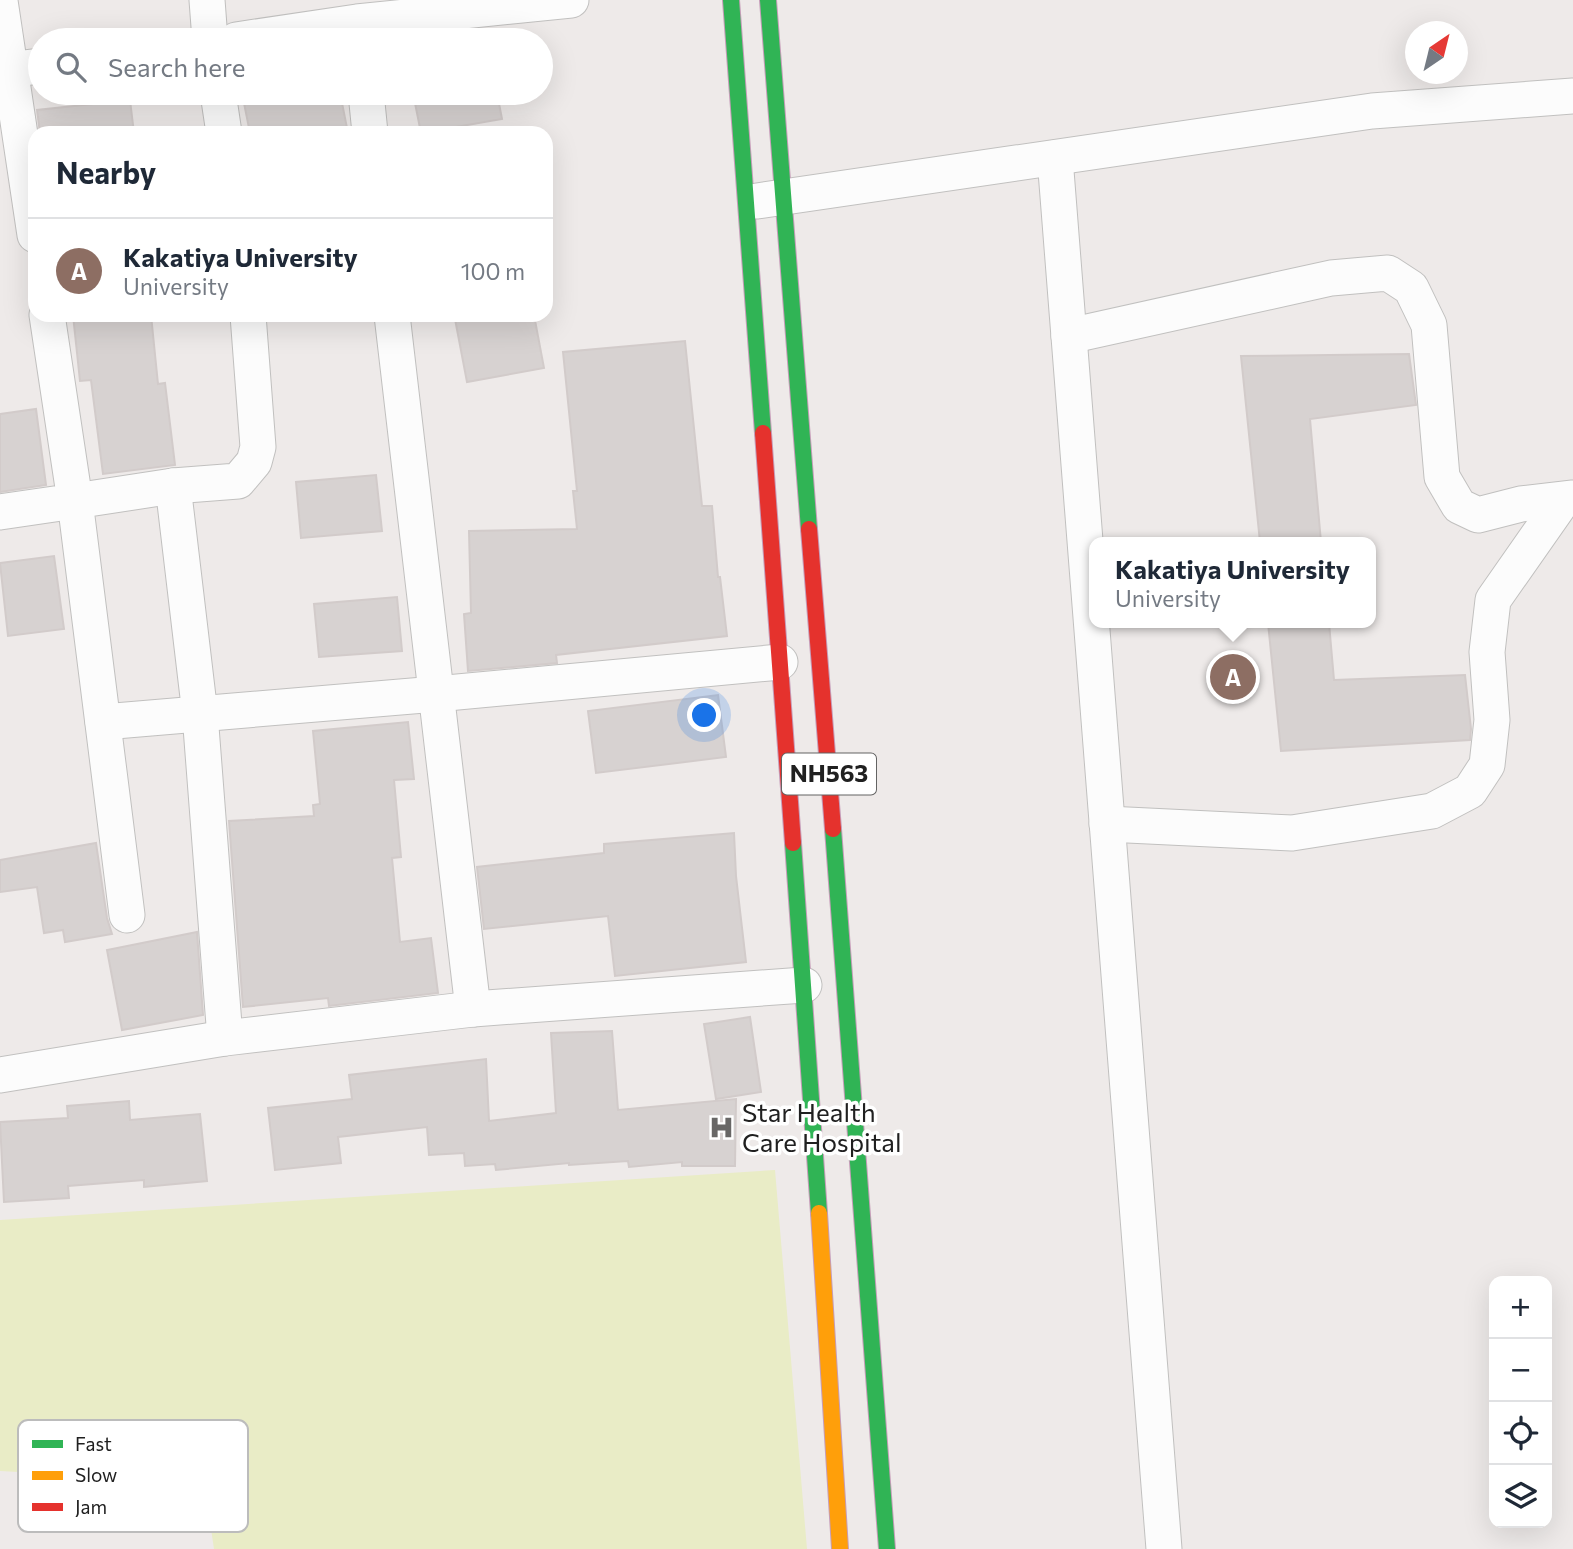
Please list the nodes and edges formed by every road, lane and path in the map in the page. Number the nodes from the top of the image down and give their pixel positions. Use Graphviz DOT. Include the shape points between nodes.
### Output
graph roads {
  1 [pos="207,0"];
  2 [pos="570,0"];
  3 [pos="731,0"];
  4 [pos="768,0"];
  5 [pos="0,1"];
  6 [pos="357,21"];
  7 [pos="210,28"];
  8 [pos="312,28"];
  9 [pos="17,69"];
  10 [pos="1573,96"];
  11 [pos="220,105"];
  12 [pos="367,105"];
  13 [pos="223,126"];
  14 [pos="369,126"];
  15 [pos="1055,158"];
  16 [pos="28,170"];
  17 [pos="785,199"];
  18 [pos="746,202"];
  19 [pos="48,322"];
  20 [pos="249,322"];
  21 [pos="393,322"];
  22 [pos="1069,336"];
  23 [pos="173,486"];
  24 [pos="1568,499"];
  25 [pos="75,501"];
  26 [pos="0,512"];
  27 [pos="1089,593"];
  28 [pos="1092,628"];
  29 [pos="780,662"];
  30 [pos="436,694"];
  31 [pos="200,714"];
  32 [pos="103,722"];
  33 [pos="1107,824"];
  34 [pos="127,915"];
  35 [pos="804,985"];
  36 [pos="473,1009"];
  37 [pos="225,1038"];
  38 [pos="0,1075"];
  39 [pos="840,1549"];
  40 [pos="887,1549"];
  41 [pos="1164,1549"];
  1 -- 7 [label="street"];
  2 -- 6 [label="street"];
  3 -- 18 [label="highway, NH563"];
  4 -- 17 [label="highway, NH563"];
  5 -- 9 [label="street"];
  6 -- 8 [label="street"];
  9 -- 16 [label="street"];
  10 -- 15 [label="street" via="1372,111"];
  11 -- 13 [label="street"];
  12 -- 14 [label="street"];
  15 -- 17 [label="street"];
  15 -- 22 [label="street"];
  17 -- 18 [label="street"];
  17 -- 40 [label="highway, NH563"];
  18 -- 29 [label="highway, NH563"];
  19 -- 25 [label="street"];
  20 -- 23 [label="street" via="258,447 254,462 239,481"];
  21 -- 30 [label="street"];
  22 -- 24 [label="street" via="1331,278 1388,273 1411,288 1429,325 1442,477 1459,506 1478,515"];
  22 -- 27 [label="street"];
  23 -- 25 [label="street"];
  23 -- 31 [label="street"];
  24 -- 33 [label="street" via="1493,600 1487,652 1492,720 1487,765 1469,791 1432,811 1292,833"];
  25 -- 26 [label="street"];
  25 -- 32 [label="street"];
  28 -- 33 [label="street"];
  29 -- 30 [label="street"];
  29 -- 35 [label="highway, NH563"];
  30 -- 31 [label="street"];
  30 -- 36 [label="street"];
  31 -- 32 [label="street"];
  31 -- 37 [label="street"];
  32 -- 34 [label="street"];
  33 -- 41 [label="street"];
  35 -- 36 [label="street"];
  35 -- 39 [label="highway, NH563"];
  36 -- 37 [label="street"];
  37 -- 38 [label="street"];
}
